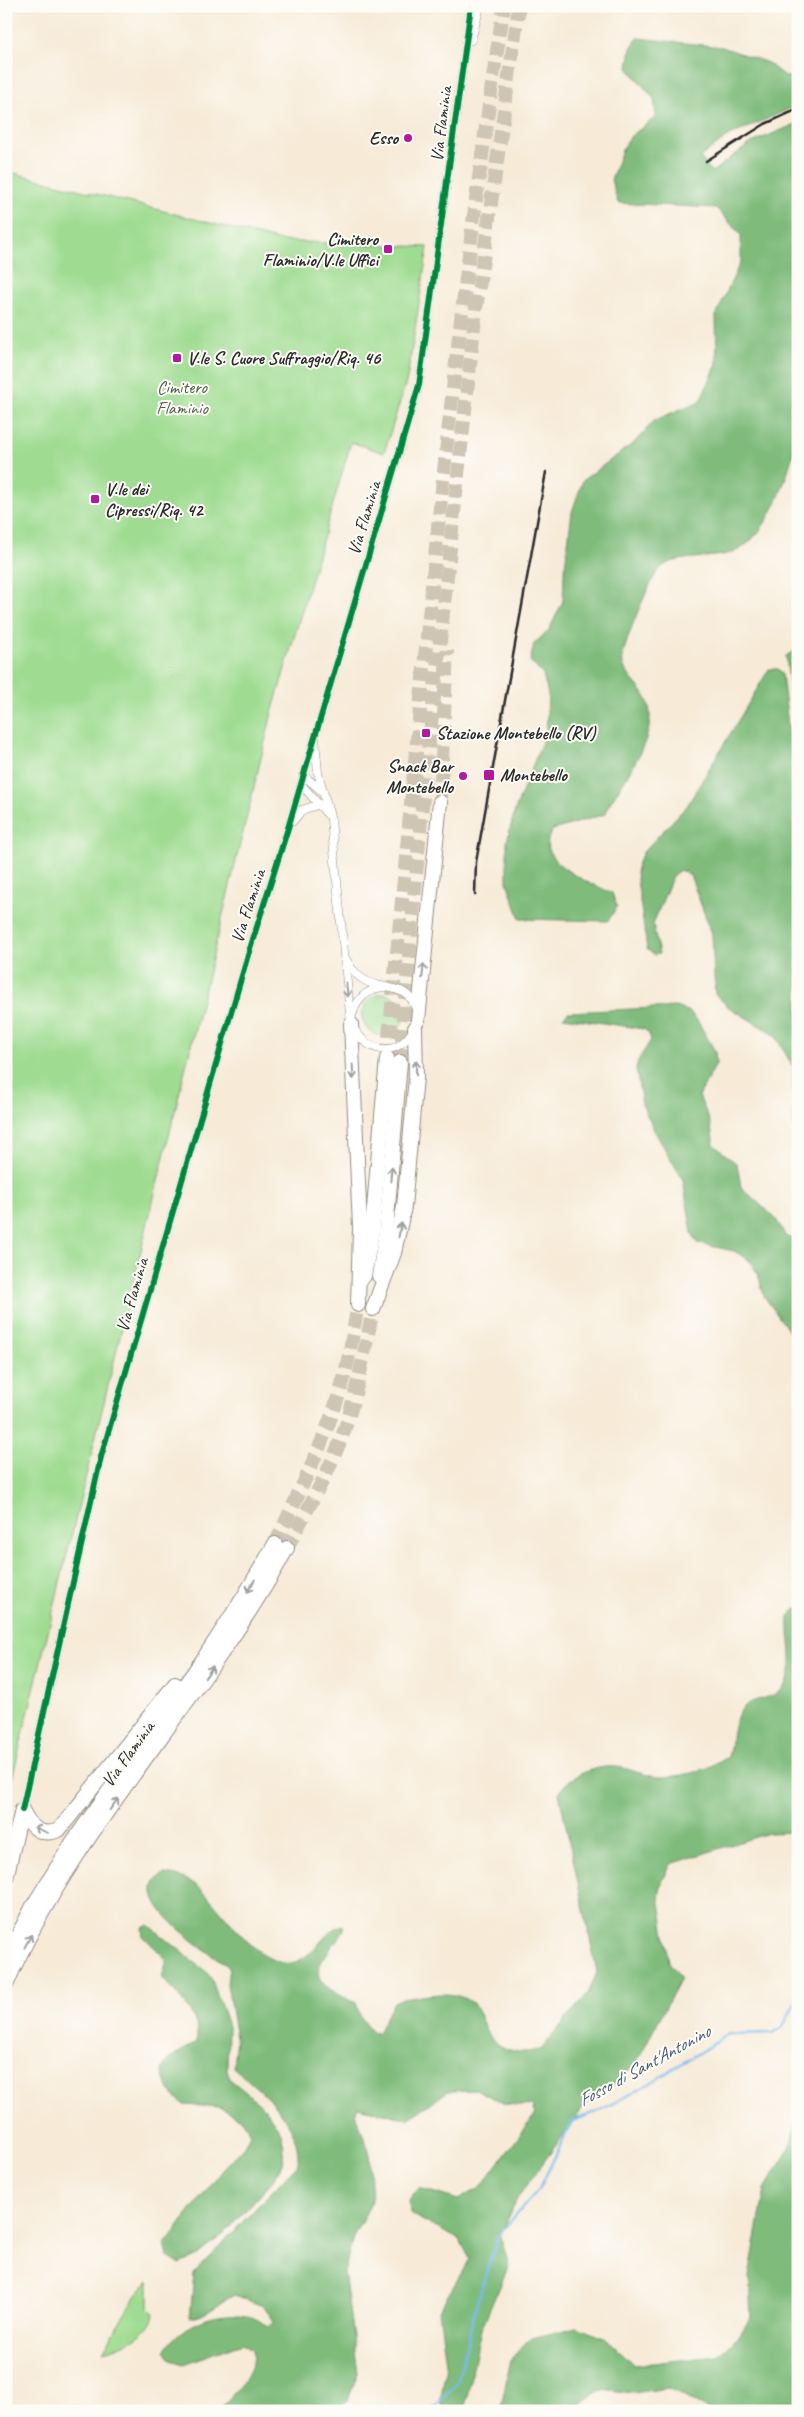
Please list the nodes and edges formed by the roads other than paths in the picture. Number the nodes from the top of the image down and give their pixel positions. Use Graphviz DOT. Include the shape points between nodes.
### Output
graph roads {
  1 [pos="471,6"];
  2 [pos="480,6"];
  3 [pos="464,66"];
  4 [pos="314,737"];
  5 [pos="303,775"];
  6 [pos="301,784"];
  7 [pos="324,794"];
  8 [pos="440,802"];
  9 [pos="320,804"];
  10 [pos="331,820"];
  11 [pos="288,828"];
  12 [pos="344,956"];
  13 [pos="388,987"];
  14 [pos="351,1024"];
  15 [pos="417,1024"];
  16 [pos="202,1661"];
  17 [pos="22,1810"];
  18 [pos="6,1878"];
  19 [pos="6,1959"];
  20 [pos="6,1985"];
  1 -- 3 [label="street, Via Flaminia"];
  2 -- 3 [label="street"];
  3 -- 4 [label="street, Via Flaminia" via="419,385"];
  4 -- 5 [label="street, Via Flaminia"];
  4 -- 7 [label="street"];
  5 -- 6 [label="street, Via Flaminia"];
  5 -- 7 [label="street"];
  6 -- 9 [label="street"];
  6 -- 11 [label="street, Via Flaminia"];
  7 -- 10 [label="street"];
  15 -- 8 [label="highway, one-way"];
  9 -- 10 [label="street"];
  9 -- 11 [label="street" via="302,810"];
  10 -- 12 [label="street"];
  11 -- 17 [label="street, Via Flaminia" via="102,1456"];
  12 -- 13 [label="street" via="360,977"];
  12 -- 14 [label="street, one-way"];
  13 -- 14 [label="street" via="372,990 361,998 353,1009"];
  13 -- 15 [label="street" via="398,988 411,998 416,1005"];
  14 -- 15 [label="street" via="364,1041 384,1050 402,1044"];
  14 -- 15 [label="highway, one-way" via="360,1228 358,1305 372,1230 394,1060 386,1231 373,1309 394,1253 404,1207 416,1077"];
  16 -- 17 [label="highway, one-way" via="179,1679 58,1830 50,1834 40,1832 28,1823"];
  16 -- 19 [label="highway, Via Flaminia" via="74,1840 33,1906"];
  20 -- 16 [label="highway, Via Flaminia, one-way" via="60,1883 255,1606 281,1546"];
  17 -- 18 [label="highway"];
}
